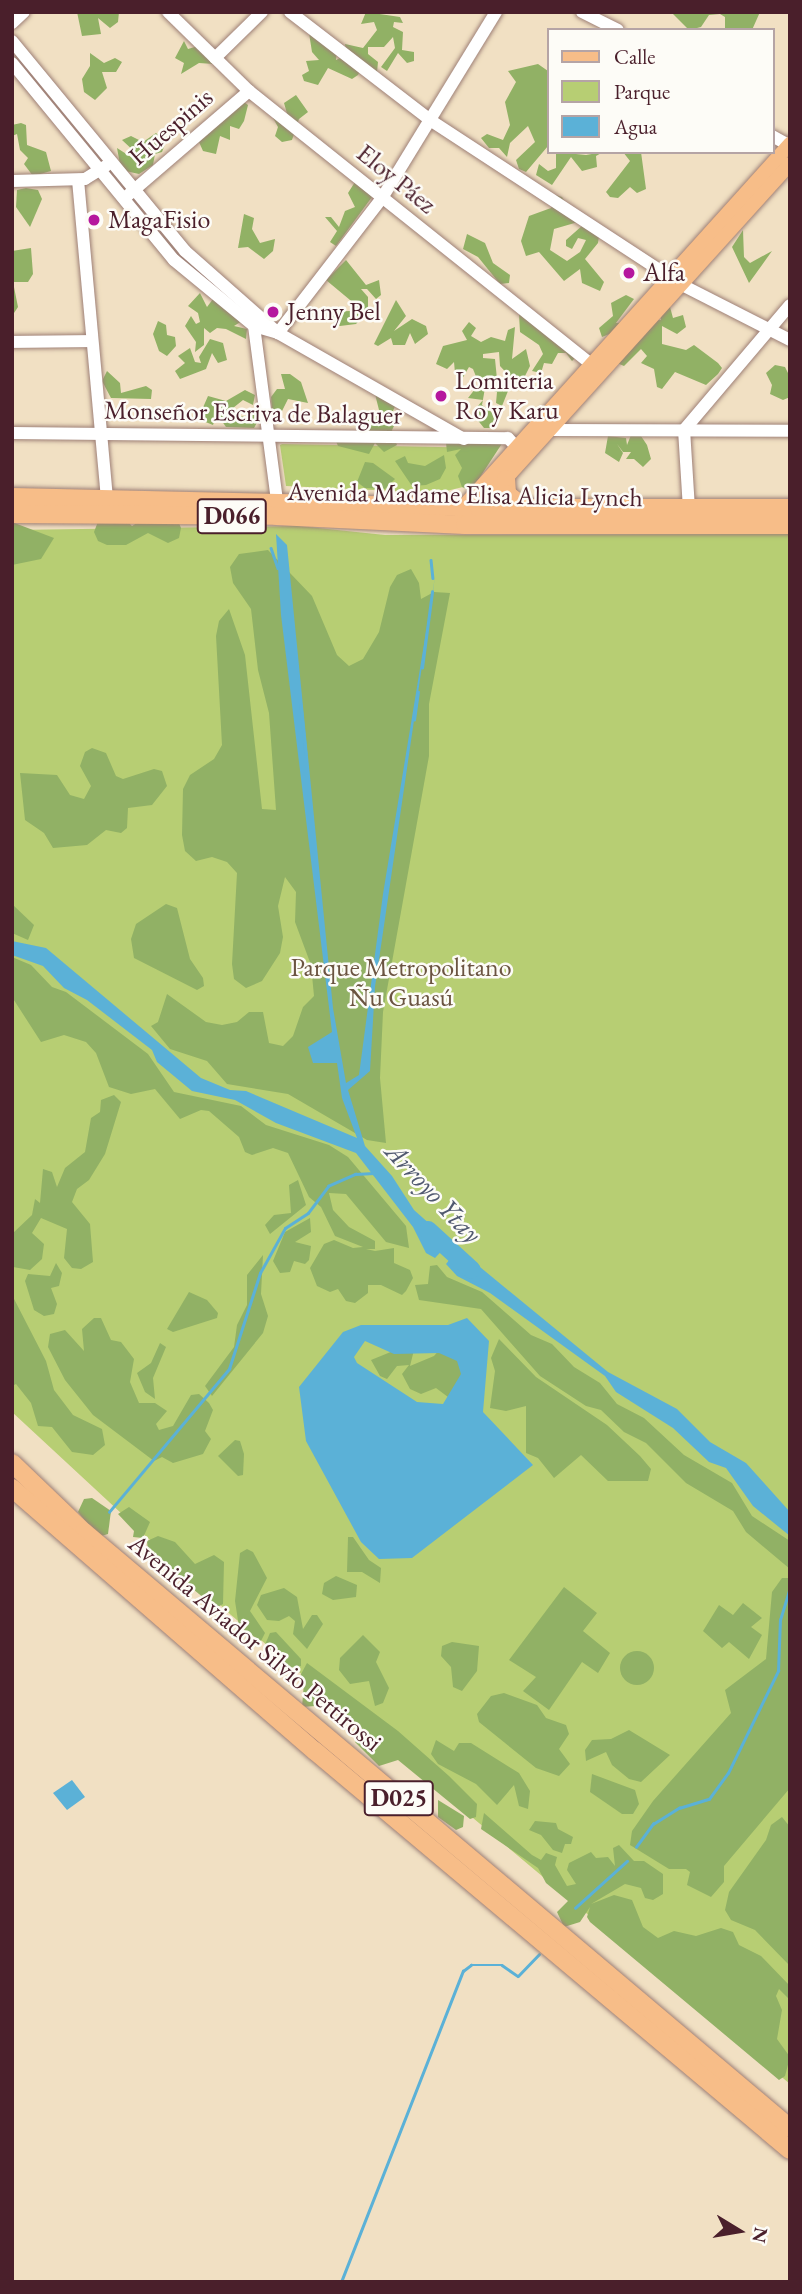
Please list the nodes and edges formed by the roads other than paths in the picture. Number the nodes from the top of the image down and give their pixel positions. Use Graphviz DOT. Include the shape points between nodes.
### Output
graph roads {
  1 [pos="23,12"];
  2 [pos="168,12"];
  3 [pos="262,12"];
  4 [pos="290,12"];
  5 [pos="496,12"];
  6 [pos="582,12"];
  7 [pos="12,23"];
  8 [pos="614,28"];
  9 [pos="12,41"];
  10 [pos="215,58"];
  11 [pos="12,64"];
  12 [pos="249,91"];
  13 [pos="430,120"];
  14 [pos="789,145"];
  15 [pos="790,164"];
  16 [pos="106,167"];
  17 [pos="78,180"];
  18 [pos="12,181"];
  19 [pos="128,195"];
  20 [pos="382,198"];
  21 [pos="676,280"];
  22 [pos="790,305"];
  23 [pos="258,321"];
  24 [pos="769,329"];
  25 [pos="278,333"];
  26 [pos="790,340"];
  27 [pos="91,341"];
  28 [pos="12,342"];
  29 [pos="589,364"];
  30 [pos="602,374"];
  31 [pos="551,430"];
  32 [pos="684,430"];
  33 [pos="790,432"];
  34 [pos="12,433"];
  35 [pos="100,433"];
  36 [pos="267,433"];
  37 [pos="464,439"];
  38 [pos="517,443"];
  39 [pos="525,458"];
  40 [pos="506,479"];
  41 [pos="12,497"];
  42 [pos="107,499"];
  43 [pos="277,500"];
  44 [pos="471,507"];
  45 [pos="525,508"];
  46 [pos="790,508"];
  47 [pos="689,509"];
  48 [pos="12,514"];
  49 [pos="389,521"];
  50 [pos="790,525"];
  51 [pos="12,1463"];
  52 [pos="12,1488"];
  53 [pos="790,2129"];
  54 [pos="790,2150"];
  1 -- 7 [label="street"];
  2 -- 10 [label="street, Eloy Páez"];
  3 -- 10 [label="street"];
  4 -- 13 [label="street"];
  5 -- 13 [label="street"];
  6 -- 8 [label="street"];
  9 -- 16 [label="street"];
  10 -- 12 [label="street, Eloy Páez"];
  11 -- 16 [label="street"];
  12 -- 19 [label="street, Huespinis"];
  12 -- 20 [label="street, Eloy Páez"];
  13 -- 20 [label="street"];
  13 -- 21 [label="street"];
  14 -- 21 [label="main road"];
  15 -- 21 [label="main road"];
  16 -- 17 [label="street"];
  16 -- 19 [label="street"];
  17 -- 18 [label="street"];
  17 -- 27 [label="street"];
  19 -- 23 [label="street"];
  20 -- 25 [label="street"];
  20 -- 29 [label="street, Eloy Páez"];
  21 -- 24 [label="street"];
  21 -- 29 [label="main road"];
  21 -- 30 [label="main road"];
  22 -- 24 [label="street"];
  23 -- 25 [label="street"];
  23 -- 36 [label="street"];
  24 -- 26 [label="street"];
  24 -- 32 [label="street"];
  25 -- 37 [label="street"];
  27 -- 28 [label="street"];
  27 -- 35 [label="street"];
  29 -- 30 [label="street, Eloy Páez"];
  29 -- 38 [label="main road"];
  30 -- 31 [label="main road"];
  31 -- 32 [label="street"];
  31 -- 39 [label="main road"];
  32 -- 33 [label="street"];
  32 -- 47 [label="street"];
  34 -- 35 [label="street, Monseñor Escriva de Balaguer"];
  35 -- 36 [label="street, Monseñor Escriva de Balaguer"];
  35 -- 42 [label="street"];
  36 -- 37 [label="street, Monseñor Escriva de Balaguer"];
  36 -- 43 [label="street"];
  37 -- 38 [label="street, Monseñor Escriva de Balaguer" via="508,438"];
  38 -- 39 [label="street"];
  38 -- 44 [label="main road"];
  39 -- 40 [label="main road"];
  40 -- 44 [label="main road"];
  40 -- 45 [label="highway" via="507,494"];
  41 -- 42 [label="highway, Avenida Madame Elisa Alicia Lynch / D066"];
  42 -- 43 [label="highway, Avenida Madame Elisa Alicia Lynch / D066"];
  43 -- 44 [label="highway, Avenida Madame Elisa Alicia Lynch / D066"];
  44 -- 45 [label="highway, Avenida Madame Elisa Alicia Lynch / D066"];
  44 -- 49 [label="highway" via="465,518 407,515"];
  45 -- 47 [label="highway, Avenida Madame Elisa Alicia Lynch / D066"];
  46 -- 47 [label="highway, Avenida Madame Elisa Alicia Lynch / D066"];
  48 -- 49 [label="highway, Avenida Madame Elisa Alicia Lynch / D066"];
  49 -- 50 [label="highway, Avenida Madame Elisa Alicia Lynch / D066"];
  51 -- 53 [label="highway, Avenida Aviador Silvio Pettirossi / D025" via="104,1549"];
  52 -- 54 [label="highway, Avenida Aviador Silvio Pettirossi / D025" via="295,1734"];
}
